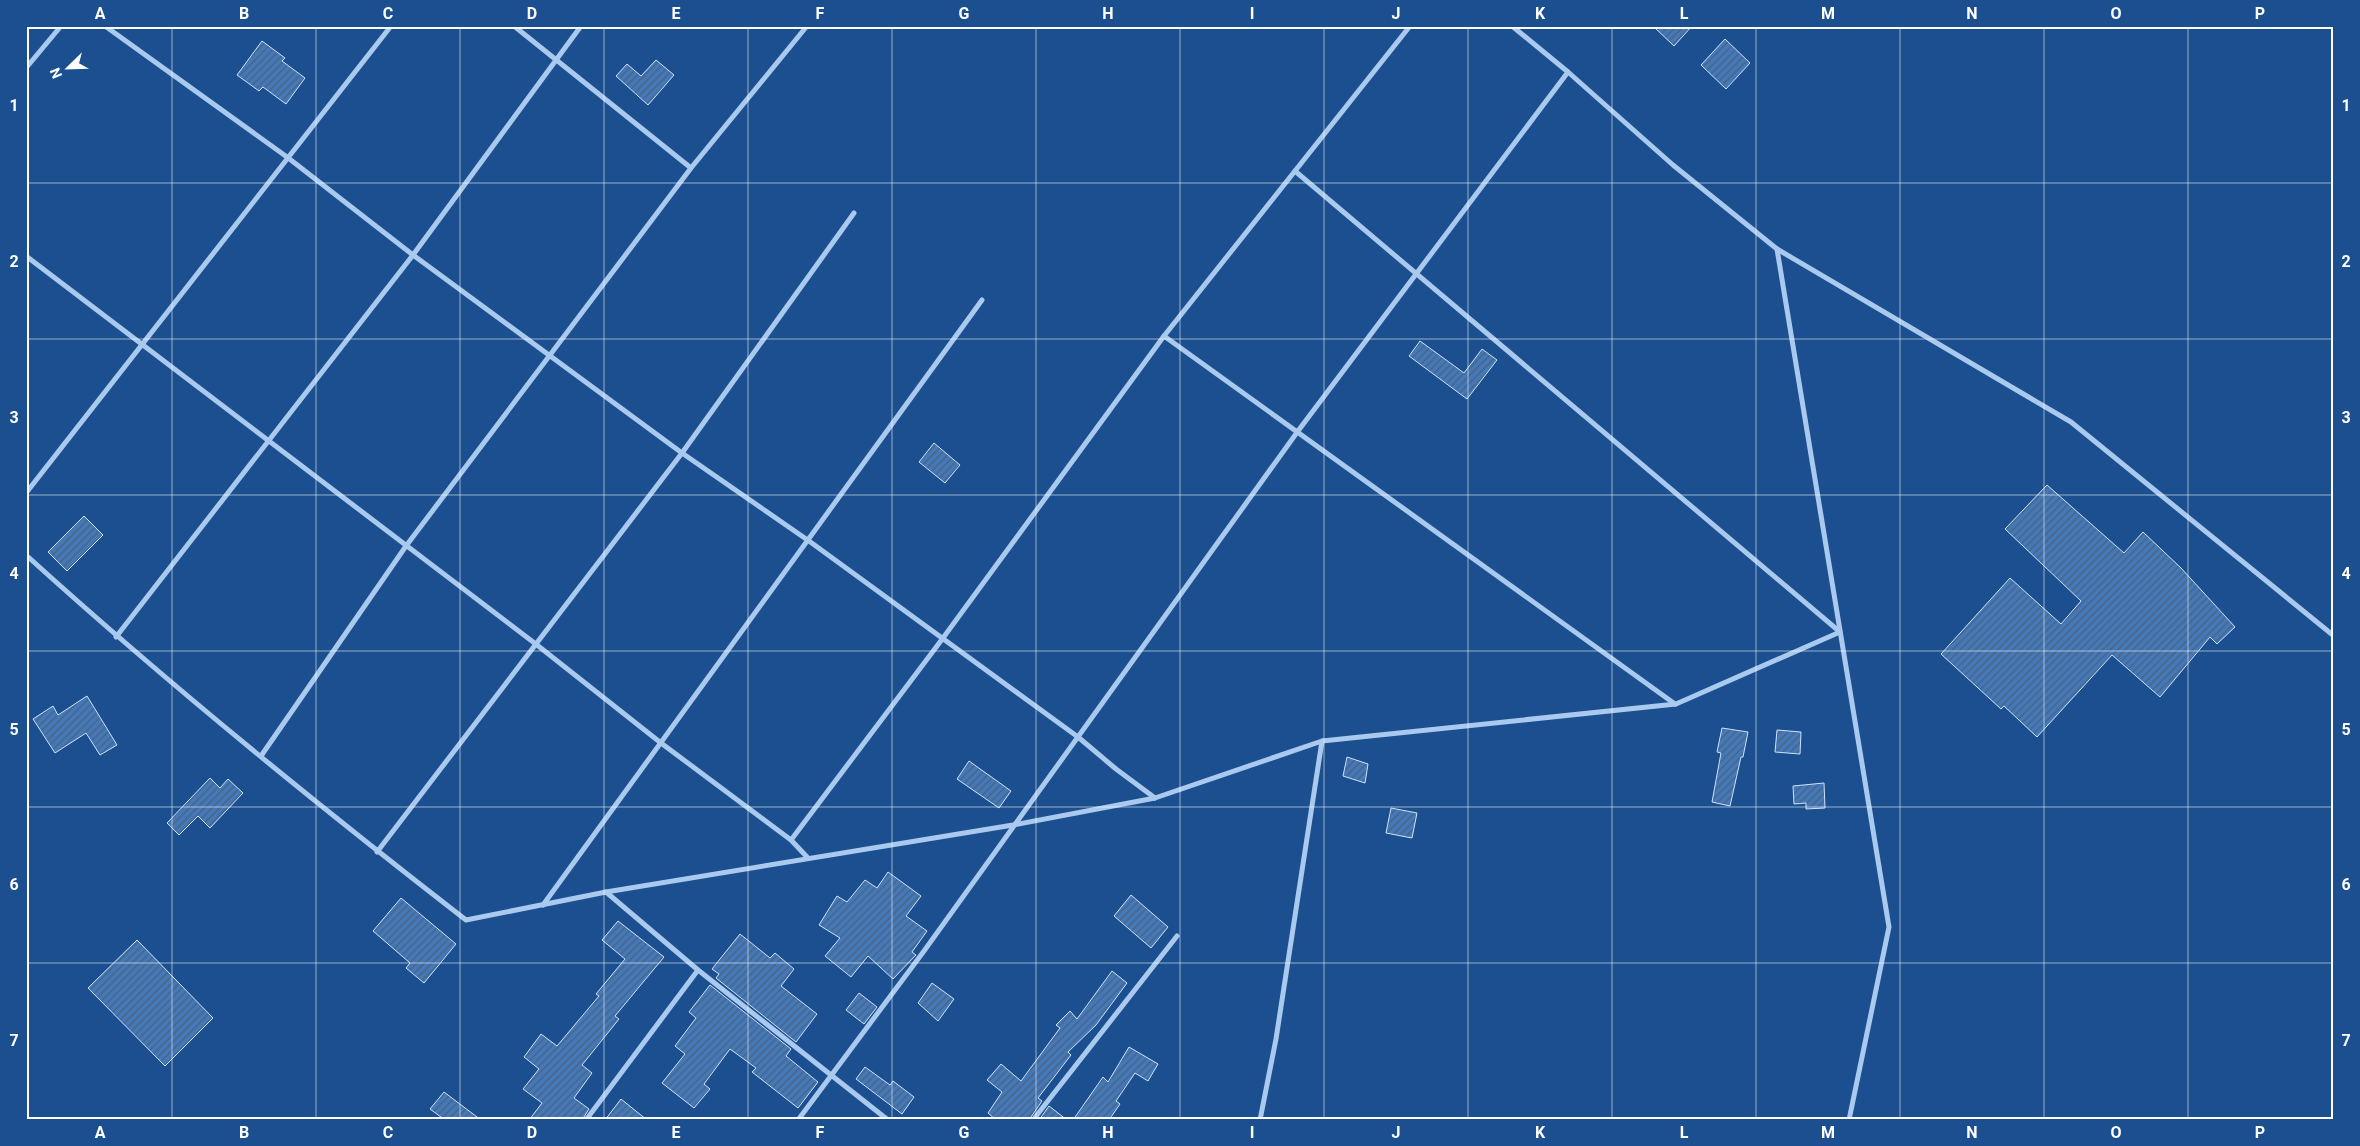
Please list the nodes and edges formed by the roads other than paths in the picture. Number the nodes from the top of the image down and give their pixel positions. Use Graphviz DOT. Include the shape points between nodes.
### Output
graph roads {
  1 [pos="61,26"];
  2 [pos="105,26"];
  3 [pos="390,26"];
  4 [pos="514,26"];
  5 [pos="580,26"];
  6 [pos="807,26"];
  7 [pos="1410,26"];
  8 [pos="1512,26"];
  9 [pos="556,60"];
  10 [pos="26,68"];
  11 [pos="1568,72"];
  12 [pos="287,157"];
  13 [pos="691,168"];
  14 [pos="1295,171"];
  15 [pos="854,212"];
  16 [pos="1777,249"];
  17 [pos="413,255"];
  18 [pos="26,256"];
  19 [pos="1417,273"];
  20 [pos="982,300"];
  21 [pos="1164,336"];
  22 [pos="141,344"];
  23 [pos="549,354"];
  24 [pos="1298,431"];
  25 [pos="268,441"];
  26 [pos="682,453"];
  27 [pos="26,494"];
  28 [pos="809,541"];
  29 [pos="406,546"];
  30 [pos="26,555"];
  31 [pos="1840,632"];
  32 [pos="2334,636"];
  33 [pos="116,637"];
  34 [pos="943,638"];
  35 [pos="536,645"];
  36 [pos="1676,704"];
  37 [pos="1078,737"];
  38 [pos="1322,742"];
  39 [pos="661,743"];
  40 [pos="261,756"];
  41 [pos="1155,798"];
  42 [pos="1013,825"];
  43 [pos="791,840"];
  44 [pos="377,852"];
  45 [pos="808,858"];
  46 [pos="606,892"];
  47 [pos="543,905"];
  48 [pos="1178,936"];
  49 [pos="698,970"];
  50 [pos="832,1075"];
  51 [pos="586,1120"];
  52 [pos="798,1120"];
  53 [pos="888,1120"];
  54 [pos="1033,1120"];
  55 [pos="1260,1120"];
  56 [pos="1849,1120"];
  1 -- 10 [label="street"];
  2 -- 12 [label="street"];
  3 -- 12 [label="street"];
  4 -- 9 [label="street"];
  5 -- 9 [label="street"];
  6 -- 13 [label="street"];
  7 -- 14 [label="street"];
  8 -- 11 [label="street"];
  9 -- 13 [label="street"];
  9 -- 17 [label="street"];
  11 -- 16 [label="street" via="1672,165"];
  11 -- 19 [label="street"];
  12 -- 17 [label="street"];
  12 -- 22 [label="street"];
  13 -- 23 [label="street"];
  14 -- 19 [label="street"];
  14 -- 21 [label="street"];
  15 -- 26 [label="street"];
  16 -- 31 [label="street"];
  16 -- 32 [label="street" via="2071,422"];
  17 -- 23 [label="street"];
  17 -- 25 [label="street"];
  18 -- 22 [label="street"];
  19 -- 24 [label="street"];
  19 -- 31 [label="street"];
  20 -- 28 [label="street"];
  21 -- 24 [label="street"];
  21 -- 34 [label="street"];
  22 -- 25 [label="street"];
  22 -- 27 [label="street"];
  23 -- 26 [label="street"];
  23 -- 29 [label="street"];
  24 -- 36 [label="street"];
  24 -- 37 [label="street"];
  25 -- 29 [label="street"];
  25 -- 33 [label="street"];
  26 -- 28 [label="street"];
  26 -- 35 [label="street"];
  28 -- 34 [label="street"];
  28 -- 39 [label="street"];
  29 -- 35 [label="street"];
  29 -- 40 [label="street"];
  30 -- 33 [label="street"];
  31 -- 36 [label="street"];
  31 -- 56 [label="street" via="1889,927"];
  33 -- 40 [label="street"];
  34 -- 37 [label="street"];
  34 -- 43 [label="street"];
  35 -- 39 [label="street"];
  35 -- 44 [label="street"];
  36 -- 38 [label="street"];
  37 -- 41 [label="street"];
  37 -- 42 [label="street"];
  38 -- 41 [label="street"];
  38 -- 55 [label="street" via="1276,1039"];
  39 -- 43 [label="street"];
  39 -- 47 [label="street"];
  40 -- 44 [label="street"];
  41 -- 42 [label="street"];
  42 -- 45 [label="street"];
  42 -- 50 [label="street"];
  43 -- 45 [label="street"];
  44 -- 47 [label="street" via="466,920"];
  45 -- 46 [label="street"];
  46 -- 47 [label="street"];
  46 -- 49 [label="street"];
  48 -- 54 [label="street"];
  49 -- 50 [label="street"];
  49 -- 51 [label="street"];
  50 -- 52 [label="street"];
  50 -- 53 [label="street"];
}
